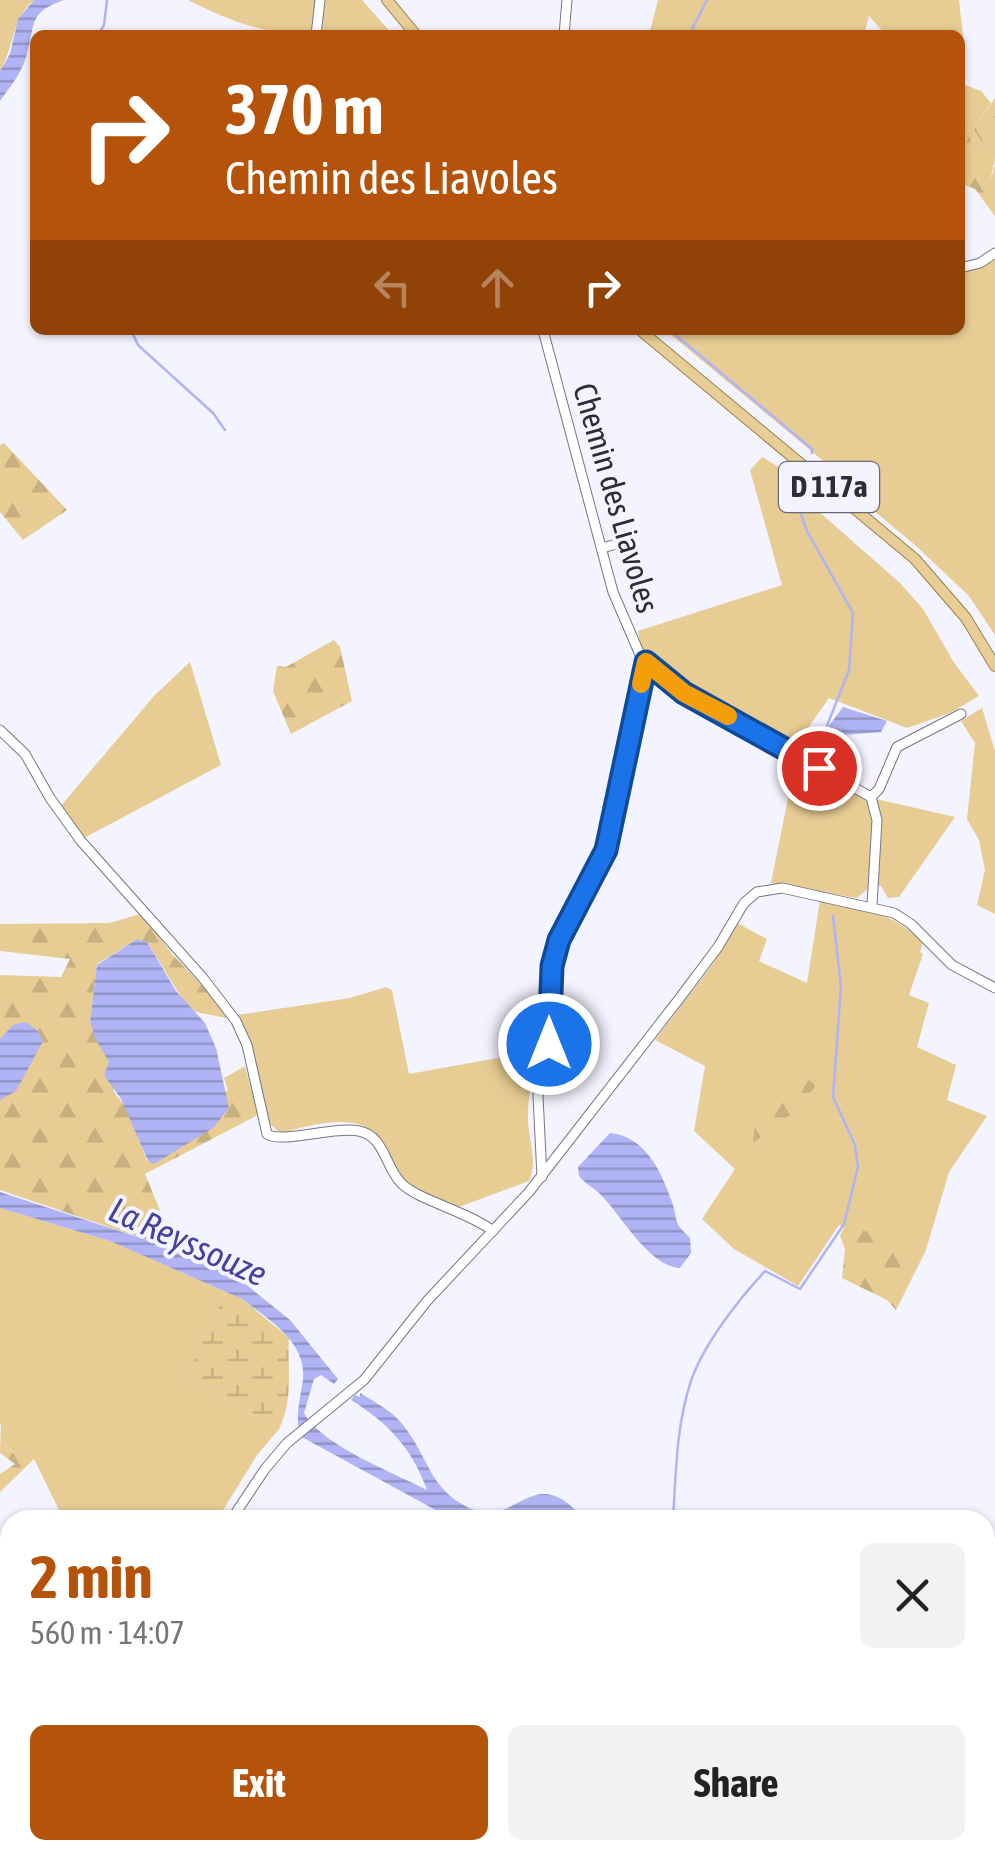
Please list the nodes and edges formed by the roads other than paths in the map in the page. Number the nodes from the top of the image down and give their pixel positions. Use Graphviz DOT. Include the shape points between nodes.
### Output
graph roads {
  1 [pos="320,0"];
  2 [pos="387,0"];
  3 [pos="567,0"];
  4 [pos="317,30"];
  5 [pos="412,30"];
  6 [pos="564,30"];
  7 [pos="995,252"];
  8 [pos="965,267"];
  9 [pos="543,335"];
  10 [pos="646,335"];
  11 [pos="624,542"];
  12 [pos="602,548"];
  13 [pos="646,662"];
  14 [pos="995,666"];
  15 [pos="960,714"];
  16 [pos="0,730"];
  17 [pos="871,797"];
  18 [pos="872,906"];
  19 [pos="995,988"];
  20 [pos="542,1177"];
  21 [pos="493,1230"];
  22 [pos="238,1510"];
  1 -- 4 [label="street"];
  2 -- 5 [label="main road"];
  3 -- 6 [label="street"];
  7 -- 8 [label="street"];
  9 -- 12 [label="street, Chemin des Liavoles"];
  10 -- 14 [label="main road, D 117a" via="915,559 966,618"];
  11 -- 12 [label="street"];
  12 -- 13 [label="street, Chemin des Liavoles" via="618,610"];
  13 -- 17 [label="street, Chemin des Liavoles" via="684,693"];
  13 -- 20 [label="street" via="606,850 552,966 549,1044 538,1096"];
  15 -- 17 [label="street" via="897,747"];
  16 -- 21 [label="street" via="25,754 81,840 236,1021 267,1134 368,1134 403,1185"];
  17 -- 18 [label="street" via="877,820"];
  18 -- 19 [label="street" via="902,918 952,965"];
  18 -- 20 [label="street" via="773,887 750,896 702,970"];
  20 -- 21 [label="street"];
  21 -- 22 [label="street" via="364,1380 297,1433"];
}
